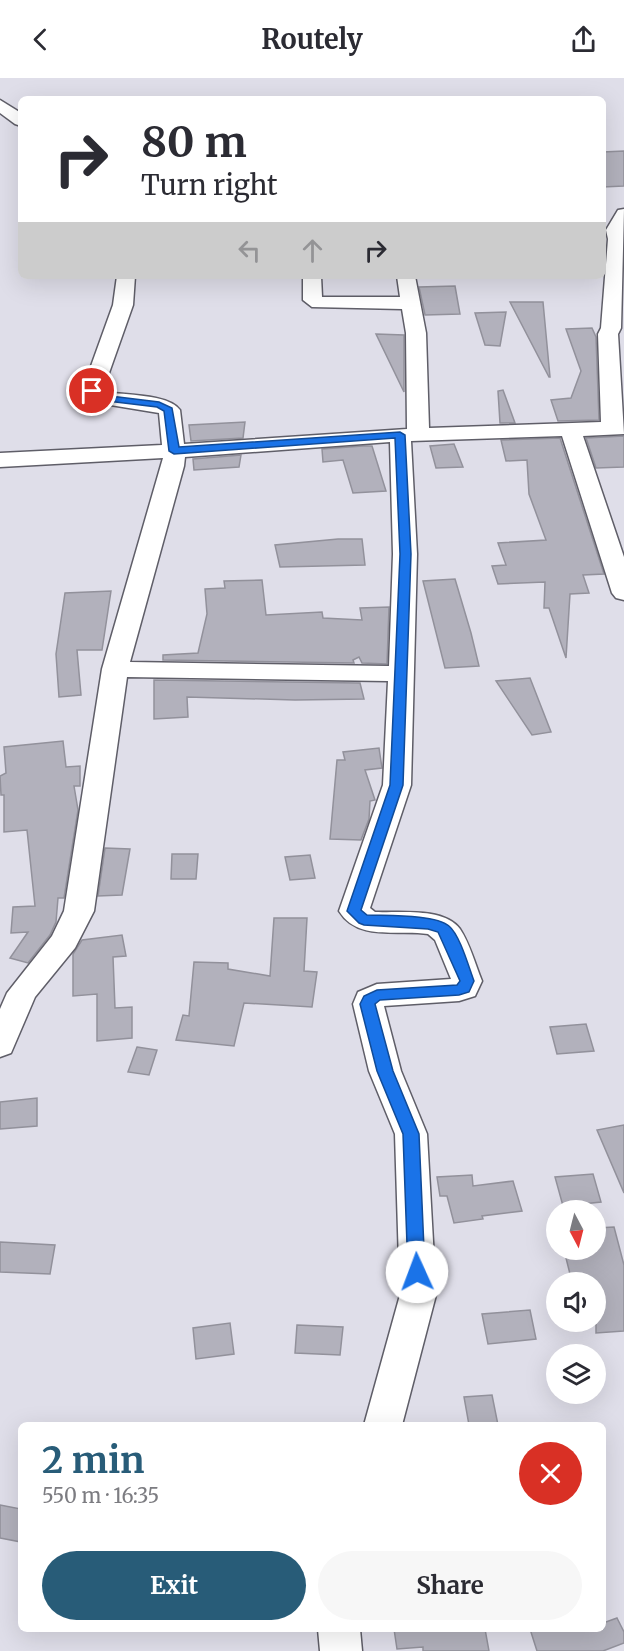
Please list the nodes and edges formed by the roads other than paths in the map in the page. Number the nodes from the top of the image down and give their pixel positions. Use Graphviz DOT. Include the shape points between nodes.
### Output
graph roads {
  1 [pos="0,105"];
  2 [pos="18,119"];
  3 [pos="624,214"];
  4 [pos="126,279"];
  5 [pos="312,279"];
  6 [pos="407,279"];
  7 [pos="411,303"];
  8 [pos="617,327"];
  9 [pos="618,428"];
  10 [pos="570,429"];
  11 [pos="409,435"];
  12 [pos="174,451"];
  13 [pos="0,460"];
  14 [pos="624,593"];
  15 [pos="115,669"];
  16 [pos="401,674"];
  17 [pos="11,994"];
  18 [pos="0,1046"];
  19 [pos="384,1422"];
  20 [pos="339,1632"];
  21 [pos="341,1651"];
  1 -- 2 [label="street"];
  3 -- 8 [label="street" via="615,230"];
  4 -- 12 [label="street" via="123,305 92,391 99,398 159,405 169,410"];
  5 -- 7 [label="street" via="314,300 319,303"];
  6 -- 7 [label="street"];
  7 -- 11 [label="street" via="416,333"];
  8 -- 9 [label="street" via="608,334"];
  9 -- 10 [label="street"];
  10 -- 11 [label="street"];
  10 -- 14 [label="street"];
  11 -- 12 [label="street"];
  11 -- 16 [label="street"];
  12 -- 13 [label="street"];
  12 -- 15 [label="street"];
  15 -- 16 [label="street"];
  15 -- 17 [label="street" via="78,911 64,941"];
  16 -- 19 [label="street" via="397,785 354,911 364,920 443,928 467,981 459,990 377,995 368,1004 385,1071 411,1134 418,1295"];
  17 -- 18 [label="street"];
  20 -- 21 [label="street"];
}
